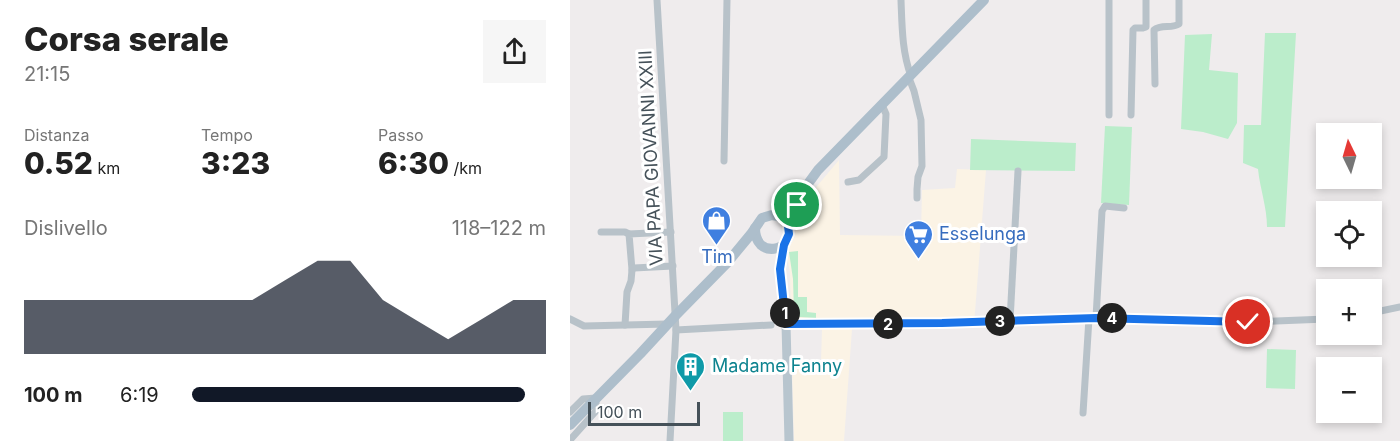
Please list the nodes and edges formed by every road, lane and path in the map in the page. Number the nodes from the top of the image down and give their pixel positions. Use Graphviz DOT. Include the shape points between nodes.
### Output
graph roads {
  1 [pos="657,0"];
  2 [pos="727,0"];
  3 [pos="901,0"];
  4 [pos="984,0"];
  5 [pos="1109,0"];
  6 [pos="1146,0"];
  7 [pos="1179,0"];
  8 [pos="910,77"];
  9 [pos="1155,84"];
  10 [pos="882,105"];
  11 [pos="1110,115"];
  12 [pos="1131,115"];
  13 [pos="724,161"];
  14 [pos="1018,171"];
  15 [pos="848,182"];
  16 [pos="801,195"];
  17 [pos="917,198"];
  18 [pos="1124,208"];
  19 [pos="778,216"];
  20 [pos="788,226"];
  21 [pos="755,228"];
  22 [pos="601,232"];
  23 [pos="671,232"];
  24 [pos="629,234"];
  25 [pos="763,245"];
  26 [pos="784,245"];
  27 [pos="728,263"];
  28 [pos="673,266"];
  29 [pos="780,269"];
  30 [pos="632,270"];
  31 [pos="1400,307"];
  32 [pos="1382,311"];
  33 [pos="676,315"];
  34 [pos="1093,318"];
  35 [pos="570,319"];
  36 [pos="1316,320"];
  37 [pos="1010,321"];
  38 [pos="786,324"];
  39 [pos="625,325"];
  40 [pos="771,325"];
  41 [pos="671,327"];
  42 [pos="596,398"];
  43 [pos="570,412"];
  44 [pos="1083,413"];
  45 [pos="570,425"];
  46 [pos="570,440"];
  47 [pos="670,441"];
  48 [pos="789,441"];
  1 -- 23 [label="street, VIA PAPA GIOVANNI XXIII"];
  2 -- 13 [label="street"];
  3 -- 8 [label="street"];
  4 -- 8 [label="main road"];
  5 -- 11 [label="street"];
  6 -- 12 [label="street" via="1146,27 1133,30"];
  7 -- 9 [label="street" via="1179,24 1154,30"];
  8 -- 10 [label="main road"];
  8 -- 17 [label="street" via="921,120 922,166"];
  10 -- 15 [label="street" via="886,114 884,157 859,180"];
  10 -- 16 [label="main road" via="823,165"];
  14 -- 37 [label="street"];
  16 -- 19 [label="main road"];
  16 -- 20 [label="main road"];
  18 -- 34 [label="street" via="1105,206 1102,211"];
  19 -- 20 [label="main road"];
  19 -- 21 [label="main road" via="762,218"];
  20 -- 26 [label="main road"];
  21 -- 25 [label="main road" via="756,238"];
  21 -- 27 [label="main road"];
  22 -- 24 [label="street"];
  23 -- 24 [label="street"];
  23 -- 28 [label="street, VIA PAPA GIOVANNI XXIII"];
  24 -- 30 [label="street"];
  25 -- 26 [label="main road" via="773,249"];
  25 -- 27 [label="main road"];
  25 -- 29 [label="main road"];
  26 -- 29 [label="main road"];
  27 -- 33 [label="main road"];
  28 -- 30 [label="street"];
  28 -- 33 [label="street, VIA PAPA GIOVANNI XXIII"];
  29 -- 38 [label="main road"];
  30 -- 39 [label="street"];
  31 -- 32 [label="street"];
  33 -- 41 [label="main road"];
  34 -- 36 [label="street"];
  34 -- 37 [label="street"];
  34 -- 44 [label="street" via="1085,363"];
  35 -- 39 [label="street" via="584,326"];
  37 -- 38 [label="street"];
  38 -- 48 [label="main road"];
  39 -- 41 [label="street"];
  40 -- 41 [label="street"];
  41 -- 42 [label="main road"];
  41 -- 47 [label="street"];
  42 -- 43 [label="street" via="583,399"];
  42 -- 45 [label="main road"];
  42 -- 46 [label="street" via="596,411"];
}
